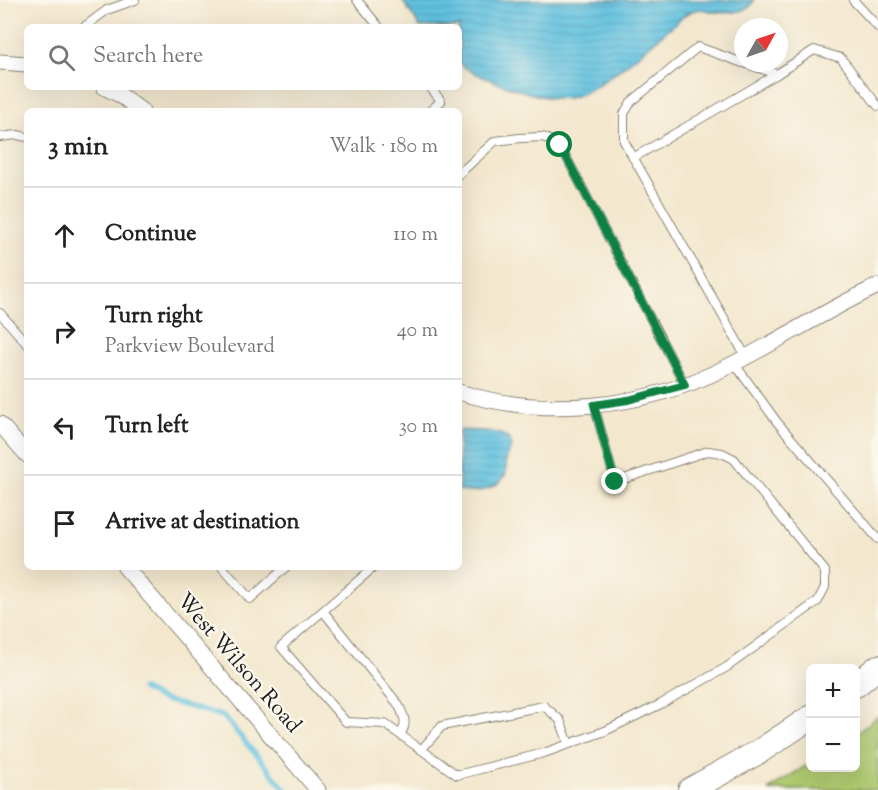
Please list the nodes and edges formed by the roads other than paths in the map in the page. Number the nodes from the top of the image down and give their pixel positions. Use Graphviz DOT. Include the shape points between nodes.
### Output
graph roads {
  1 [pos="135,0"];
  2 [pos="357,0"];
  3 [pos="853,0"];
  4 [pos="88,24"];
  5 [pos="377,24"];
  6 [pos="878,27"];
  7 [pos="734,60"];
  8 [pos="0,62"];
  9 [pos="24,64"];
  10 [pos="771,72"];
  11 [pos="777,74"];
  12 [pos="110,90"];
  13 [pos="432,90"];
  14 [pos="878,106"];
  15 [pos="138,108"];
  16 [pos="433,108"];
  17 [pos="24,136"];
  18 [pos="0,137"];
  19 [pos="633,158"];
  20 [pos="462,171"];
  21 [pos="878,286"];
  22 [pos="0,313"];
  23 [pos="24,341"];
  24 [pos="740,360"];
  25 [pos="685,385"];
  26 [pos="462,393"];
  27 [pos="594,405"];
  28 [pos="0,424"];
  29 [pos="24,452"];
  30 [pos="878,539"];
  31 [pos="127,570"];
  32 [pos="225,570"];
  33 [pos="283,570"];
  34 [pos="371,570"];
  35 [pos="323,611"];
  36 [pos="878,667"];
  37 [pos="860,681"];
  38 [pos="806,721"];
  39 [pos="400,734"];
  40 [pos="569,744"];
  41 [pos="422,749"];
  42 [pos="318,790"];
  43 [pos="690,790"];
  1 -- 4 [label="lane" via="107,10"];
  2 -- 5 [label="lane"];
  3 -- 6 [label="lane"];
  7 -- 19 [label="lane" via="698,47 631,102 624,114 624,141"];
  8 -- 9 [label="street"];
  10 -- 11 [label="lane"];
  11 -- 14 [label="lane" via="813,50 841,58"];
  11 -- 19 [label="lane"];
  12 -- 15 [label="street"];
  13 -- 16 [label="lane" via="441,101"];
  17 -- 18 [label="lane"];
  19 -- 24 [label="lane"];
  20 -- 25 [label="lane" via="495,141 543,138 560,145"];
  21 -- 24 [label="street"];
  22 -- 23 [label="lane"];
  24 -- 25 [label="street"];
  24 -- 30 [label="lane" via="777,422"];
  25 -- 27 [label="street"];
  26 -- 27 [label="street" via="536,407"];
  27 -- 40 [label="lane" via="615,482 708,451 722,453 734,459 825,571 825,587 818,601 727,667 661,704"];
  28 -- 29 [label="street"];
  31 -- 42 [label="street, West Wilson Road"];
  32 -- 33 [label="lane" via="250,599"];
  34 -- 35 [label="lane"];
  35 -- 39 [label="lane" via="398,704 405,718"];
  35 -- 39 [label="lane" via="281,647 345,722 385,724"];
  36 -- 37 [label="main road"];
  38 -- 43 [label="main road"];
  39 -- 41 [label="lane"];
  40 -- 41 [label="lane" via="457,775"];
  40 -- 41 [label="lane" via="560,720 544,706 442,726"];
}
